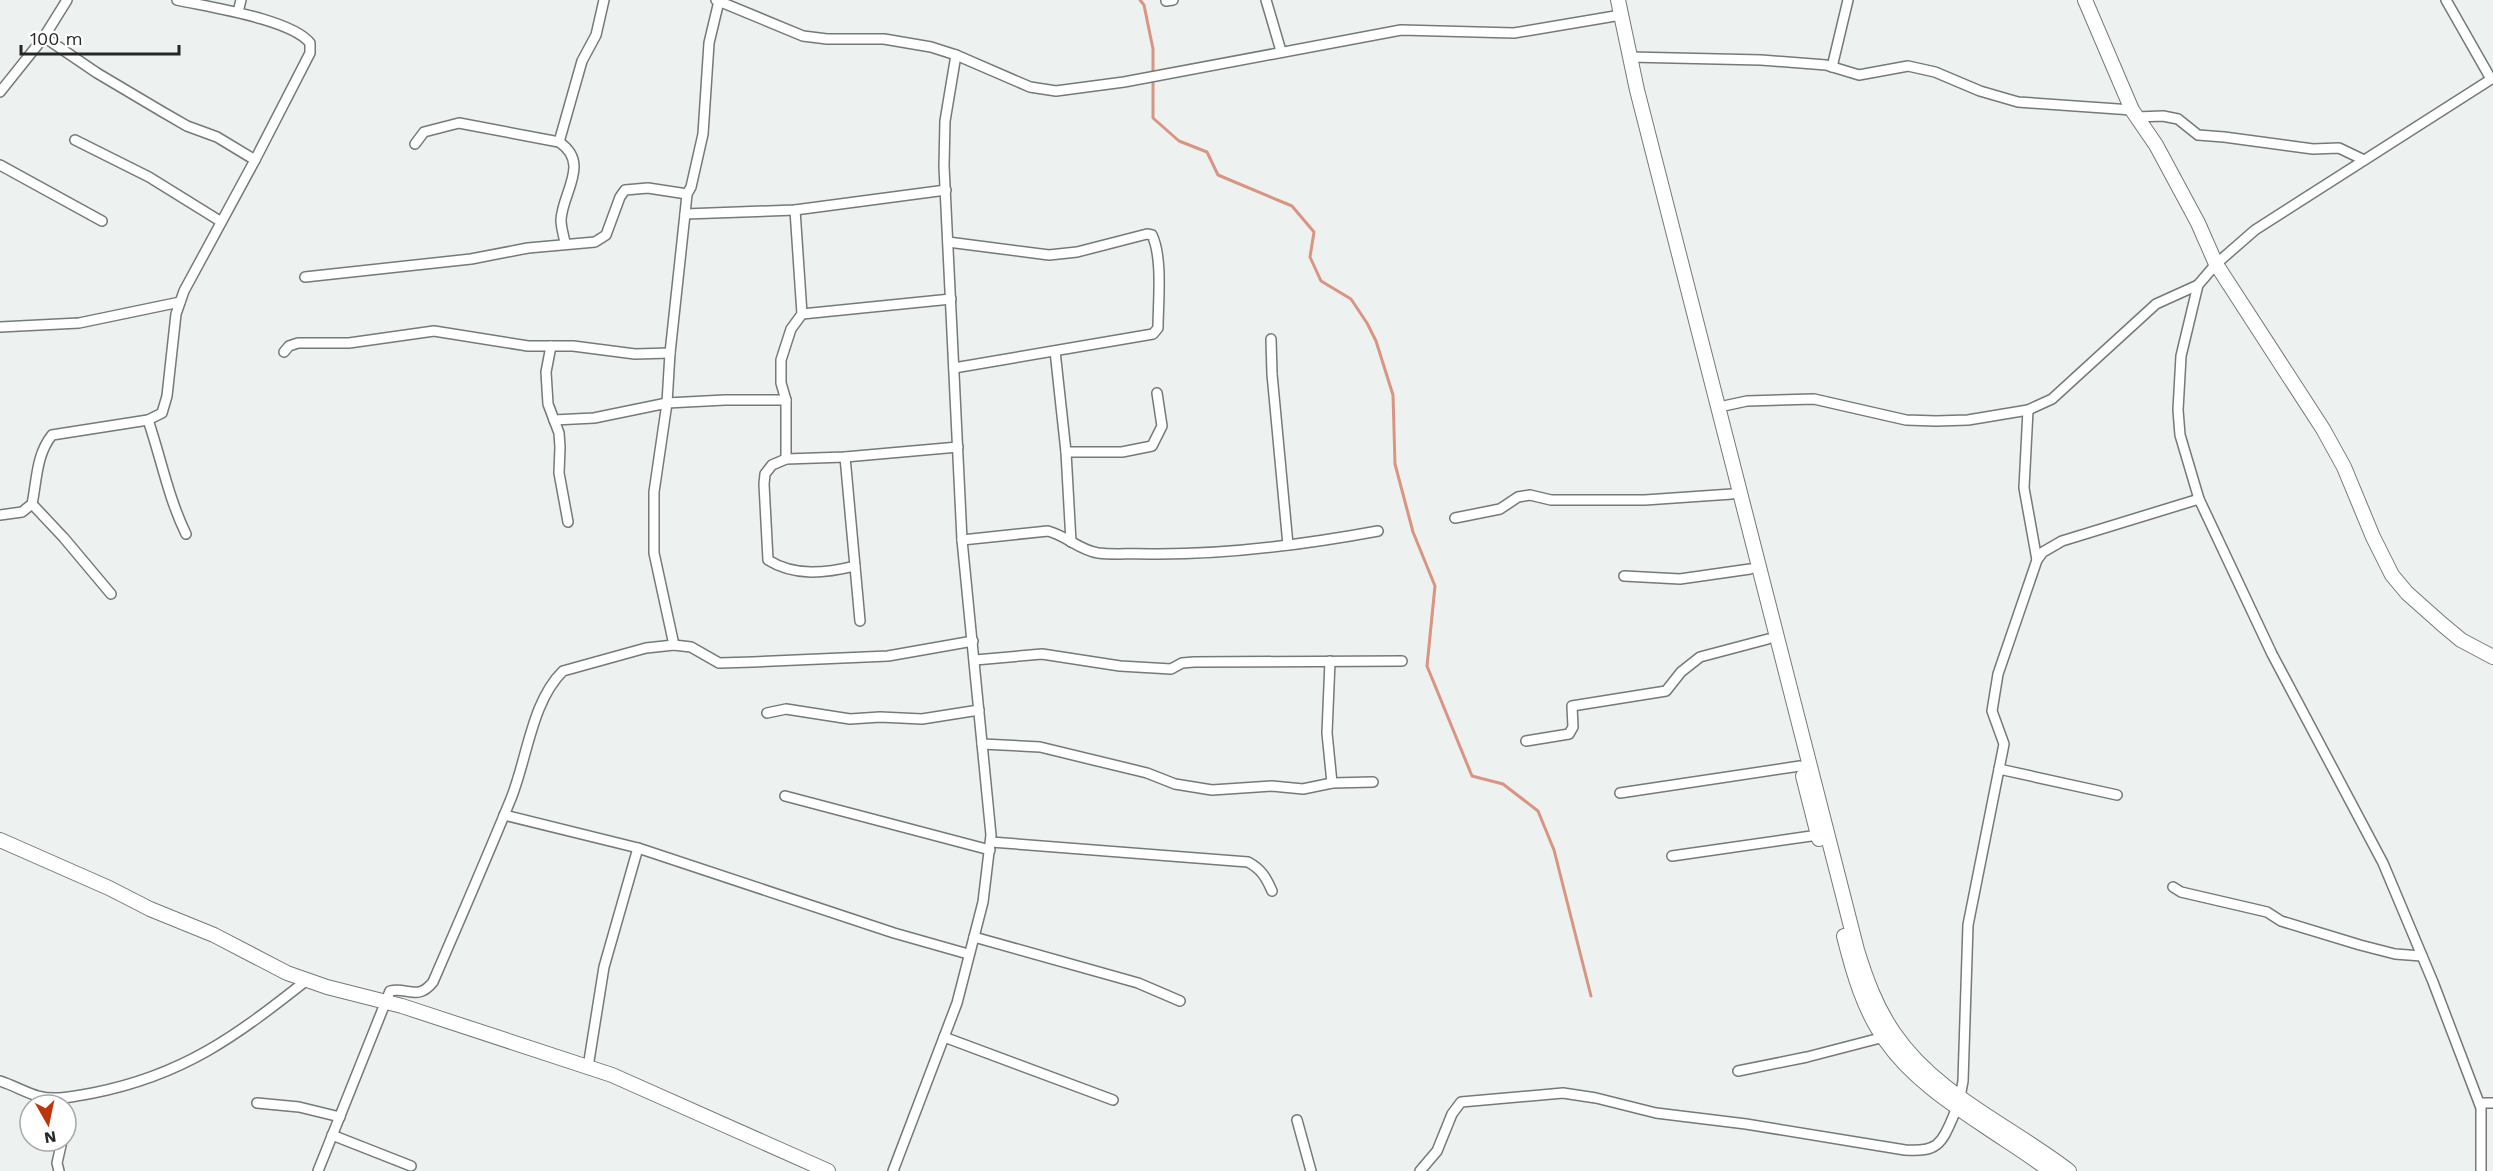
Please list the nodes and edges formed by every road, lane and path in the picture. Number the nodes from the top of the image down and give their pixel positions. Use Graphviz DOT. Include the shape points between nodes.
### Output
graph roads {
  1 [pos="68,0"];
  2 [pos="177,0"];
  3 [pos="241,0"];
  4 [pos="604,0"];
  5 [pos="1266,0"];
  6 [pos="1609,0"];
  7 [pos="1618,0"];
  8 [pos="1848,0"];
  9 [pos="2085,0"];
  10 [pos="2446,0"];
  11 [pos="717,1"];
  12 [pos="238,12"];
  13 [pos="1617,16"];
  14 [pos="44,37"];
  15 [pos="1281,51"];
  16 [pos="956,55"];
  17 [pos="1630,57"];
  18 [pos="1832,68"];
  19 [pos="2492,78"];
  20 [pos="0,92"];
  21 [pos="2135,114"];
  22 [pos="75,140"];
  23 [pos="559,142"];
  24 [pos="415,144"];
  25 [pos="255,160"];
  26 [pos="2364,160"];
  27 [pos="0,165"];
  28 [pos="946,190"];
  29 [pos="687,194"];
  30 [pos="795,210"];
  31 [pos="685,214"];
  32 [pos="102,221"];
  33 [pos="220,221"];
  34 [pos="948,242"];
  35 [pos="565,243"];
  36 [pos="2216,264"];
  37 [pos="305,277"];
  38 [pos="2198,285"];
  39 [pos="951,299"];
  40 [pos="180,302"];
  41 [pos="802,314"];
  42 [pos="0,327"];
  43 [pos="1271,339"];
  44 [pos="551,346"];
  45 [pos="1055,351"];
  46 [pos="284,352"];
  47 [pos="669,353"];
  48 [pos="954,368"];
  49 [pos="1157,393"];
  50 [pos="786,400"];
  51 [pos="667,403"];
  52 [pos="1719,407"];
  53 [pos="2028,410"];
  54 [pos="148,420"];
  55 [pos="554,420"];
  56 [pos="957,447"];
  57 [pos="1066,452"];
  58 [pos="845,457"];
  59 [pos="786,459"];
  60 [pos="1732,495"];
  61 [pos="2199,499"];
  62 [pos="32,504"];
  63 [pos="0,515"];
  64 [pos="1455,518"];
  65 [pos="568,522"];
  66 [pos="1378,531"];
  67 [pos="186,534"];
  68 [pos="962,540"];
  69 [pos="1071,542"];
  70 [pos="1288,545"];
  71 [pos="2037,560"];
  72 [pos="855,566"];
  73 [pos="1750,569"];
  74 [pos="1624,576"];
  75 [pos="111,594"];
  76 [pos="860,621"];
  77 [pos="1768,639"];
  78 [pos="973,641"];
  79 [pos="674,645"];
  80 [pos="2493,657"];
  81 [pos="975,660"];
  82 [pos="1330,661"];
  83 [pos="1402,661"];
  84 [pos="979,710"];
  85 [pos="767,713"];
  86 [pos="1526,741"];
  87 [pos="982,744"];
  88 [pos="1800,766"];
  89 [pos="1999,769"];
  90 [pos="1373,782"];
  91 [pos="1332,783"];
  92 [pos="1620,793"];
  93 [pos="2117,795"];
  94 [pos="785,796"];
  95 [pos="504,815"];
  96 [pos="1818,835"];
  97 [pos="0,840"];
  98 [pos="990,846"];
  99 [pos="638,848"];
  100 [pos="1672,856"];
  101 [pos="2173,887"];
  102 [pos="1272,891"];
  103 [pos="974,937"];
  104 [pos="968,954"];
  105 [pos="2422,956"];
  106 [pos="307,980"];
  107 [pos="385,1001"];
  108 [pos="1180,1001"];
  109 [pos="1889,1036"];
  110 [pos="944,1037"];
  111 [pos="588,1067"];
  112 [pos="1738,1071"];
  113 [pos="0,1081"];
  114 [pos="30,1093"];
  115 [pos="78,1098"];
  116 [pos="1113,1100"];
  117 [pos="257,1103"];
  118 [pos="1959,1103"];
  119 [pos="2480,1103"];
  120 [pos="2493,1104"];
  121 [pos="340,1117"];
  122 [pos="1297,1120"];
  123 [pos="333,1135"];
  124 [pos="59,1153"];
  125 [pos="411,1166"];
  126 [pos="59,1171"];
  127 [pos="318,1171"];
  128 [pos="828,1171"];
  129 [pos="893,1171"];
  130 [pos="1311,1171"];
  131 [pos="1420,1171"];
  132 [pos="2050,1171"];
  133 [pos="2069,1171"];
  134 [pos="2481,1171"];
  1 -- 14 [label="street"];
  2 -- 12 [label="street"];
  3 -- 12 [label="street"];
  4 -- 23 [label="street"];
  5 -- 15 [label="street"];
  6 -- 13 [label="street"];
  7 -- 13 [label="street"];
  8 -- 18 [label="street"];
  9 -- 21 [label="street"];
  10 -- 19 [label="street"];
  11 -- 16 [label="street" via="804,36 884,39"];
  11 -- 29 [label="street" via="709,43 703,134 692,187"];
  12 -- 25 [label="street" via="298,32 310,43 304,67"];
  13 -- 15 [label="street" via="1514,33 1401,30"];
  13 -- 17 [label="street"];
  13 -- 60 [label="street" via="1638,131"];
  14 -- 20 [label="street"];
  14 -- 25 [label="street" via="161,111"];
  15 -- 16 [label="street" via="1068,90 1043,90 1017,82"];
  16 -- 28 [label="street" via="945,121"];
  17 -- 18 [label="street" via="1761,60"];
  17 -- 52 [label="street"];
  18 -- 21 [label="street" via="1866,75 1908,66 2018,102"];
  19 -- 26 [label="street"];
  21 -- 26 [label="street" via="2178,119 2198,135 2313,149 2339,148"];
  21 -- 36 [label="street" via="2156,145"];
  22 -- 33 [label="street" via="149,177"];
  23 -- 24 [label="street" via="459,123 424,132"];
  23 -- 35 [label="street" via="568,148 574,170 561,219"];
  25 -- 33 [label="street"];
  26 -- 36 [label="street" via="2255,230"];
  27 -- 32 [label="street"];
  28 -- 30 [label="street"];
  28 -- 34 [label="street"];
  29 -- 31 [label="street"];
  29 -- 35 [label="street" via="648,188 625,190 606,235 595,242"];
  30 -- 31 [label="street"];
  30 -- 41 [label="street"];
  31 -- 47 [label="street"];
  33 -- 40 [label="street"];
  34 -- 39 [label="street"];
  34 -- 45 [label="street" via="1048,255 1152,235 1157,263 1158,328 1153,334"];
  35 -- 37 [label="street" via="471,260"];
  36 -- 38 [label="street"];
  36 -- 80 [label="street" via="2323,429 2392,575 2443,625"];
  38 -- 53 [label="street" via="2156,304 2052,399"];
  38 -- 61 [label="street" via="2181,356 2178,410 2180,435"];
  39 -- 41 [label="street"];
  39 -- 48 [label="street"];
  40 -- 42 [label="street" via="79,322"];
  40 -- 54 [label="street" via="166,405 162,413"];
  41 -- 50 [label="street" via="791,329 781,360"];
  43 -- 70 [label="street"];
  44 -- 46 [label="street" via="434,331 350,343 298,343"];
  44 -- 47 [label="street" via="635,354"];
  44 -- 55 [label="street" via="546,372 548,404"];
  45 -- 48 [label="street"];
  45 -- 57 [label="street"];
  47 -- 51 [label="street"];
  48 -- 56 [label="street"];
  49 -- 57 [label="street" via="1162,426 1152,446 1122,452"];
  50 -- 51 [label="street"];
  50 -- 59 [label="street"];
  51 -- 55 [label="street" via="603,417"];
  51 -- 79 [label="street" via="654,492 654,553"];
  52 -- 53 [label="street" via="1747,401 1815,399 1906,420 1936,421"];
  52 -- 109 [label="street" via="1857,950"];
  53 -- 71 [label="street" via="2024,488"];
  54 -- 62 [label="street" via="52,435 36,472"];
  54 -- 67 [label="street" via="169,494"];
  55 -- 65 [label="street" via="559,433 559,473"];
  56 -- 58 [label="street"];
  56 -- 68 [label="street"];
  57 -- 69 [label="street"];
  58 -- 59 [label="street"];
  58 -- 72 [label="street"];
  59 -- 72 [label="street" via="772,465 765,474 768,560 812,574"];
  60 -- 64 [label="street" via="1645,500 1551,500 1530,495 1518,497 1500,509"];
  60 -- 73 [label="street"];
  61 -- 71 [label="street" via="2062,541"];
  61 -- 105 [label="street" via="2272,654 2383,863"];
  62 -- 63 [label="street" via="22,512"];
  62 -- 75 [label="street"];
  66 -- 70 [label="street"];
  68 -- 69 [label="street" via="1048,531 1062,534"];
  68 -- 78 [label="street"];
  69 -- 70 [label="street" via="1100,553 1200,555"];
  71 -- 89 [label="street" via="1998,674 1992,711 2004,744"];
  72 -- 76 [label="street"];
  73 -- 74 [label="street" via="1680,579"];
  73 -- 77 [label="street"];
  77 -- 86 [label="street" via="1700,657 1666,691 1572,706 1573,727 1569,734"];
  77 -- 88 [label="street"];
  78 -- 79 [label="street" via="888,656 719,663 691,646"];
  78 -- 81 [label="street"];
  79 -- 95 [label="street" via="646,648 563,671 553,680"];
  81 -- 82 [label="street" via="1042,654 1171,669 1194,662"];
  81 -- 84 [label="street"];
  82 -- 83 [label="street"];
  82 -- 91 [label="street" via="1327,733"];
  84 -- 85 [label="street" via="922,719 850,719 798,709"];
  84 -- 87 [label="street"];
  87 -- 91 [label="street" via="1040,747 1147,773 1175,784 1212,790 1272,786 1303,789"];
  87 -- 98 [label="street" via="991,814"];
  88 -- 92 [label="street"];
  88 -- 96 [label="street"];
  89 -- 93 [label="street"];
  89 -- 118 [label="street" via="1968,925"];
  90 -- 91 [label="street"];
  94 -- 98 [label="street"];
  95 -- 99 [label="street"];
  95 -- 107 [label="street" via="433,982 418,993 390,991"];
  96 -- 100 [label="street"];
  96 -- 109 [label="street" via="1856,978"];
  97 -- 106 [label="street"];
  98 -- 102 [label="street" via="1248,862 1258,867"];
  98 -- 103 [label="street"];
  99 -- 104 [label="street"];
  99 -- 111 [label="street" via="604,967"];
  101 -- 105 [label="street" via="2267,912 2281,921 2360,945"];
  103 -- 104 [label="street"];
  103 -- 108 [label="street" via="1138,983"];
  104 -- 110 [label="street" via="957,1003"];
  105 -- 119 [label="street"];
  106 -- 107 [label="street"];
  106 -- 115 [label="street" via="223,1043 181,1066"];
  107 -- 111 [label="street"];
  107 -- 121 [label="street"];
  109 -- 112 [label="street"];
  109 -- 118 [label="street" via="1926,1083"];
  110 -- 116 [label="street"];
  110 -- 129 [label="street"];
  111 -- 128 [label="street"];
  113 -- 114 [label="street"];
  117 -- 121 [label="street" via="299,1107"];
  118 -- 131 [label="street" via="1943,1140 1929,1149 1917,1150 1656,1113 1563,1093 1468,1101 1457,1105 1437,1151"];
  118 -- 132 [label="street"];
  118 -- 133 [label="street" via="2045,1152"];
  119 -- 120 [label="street"];
  119 -- 134 [label="street"];
  121 -- 123 [label="street"];
  122 -- 130 [label="street"];
  123 -- 125 [label="street"];
  123 -- 127 [label="street"];
  124 -- 126 [label="street"];
}
